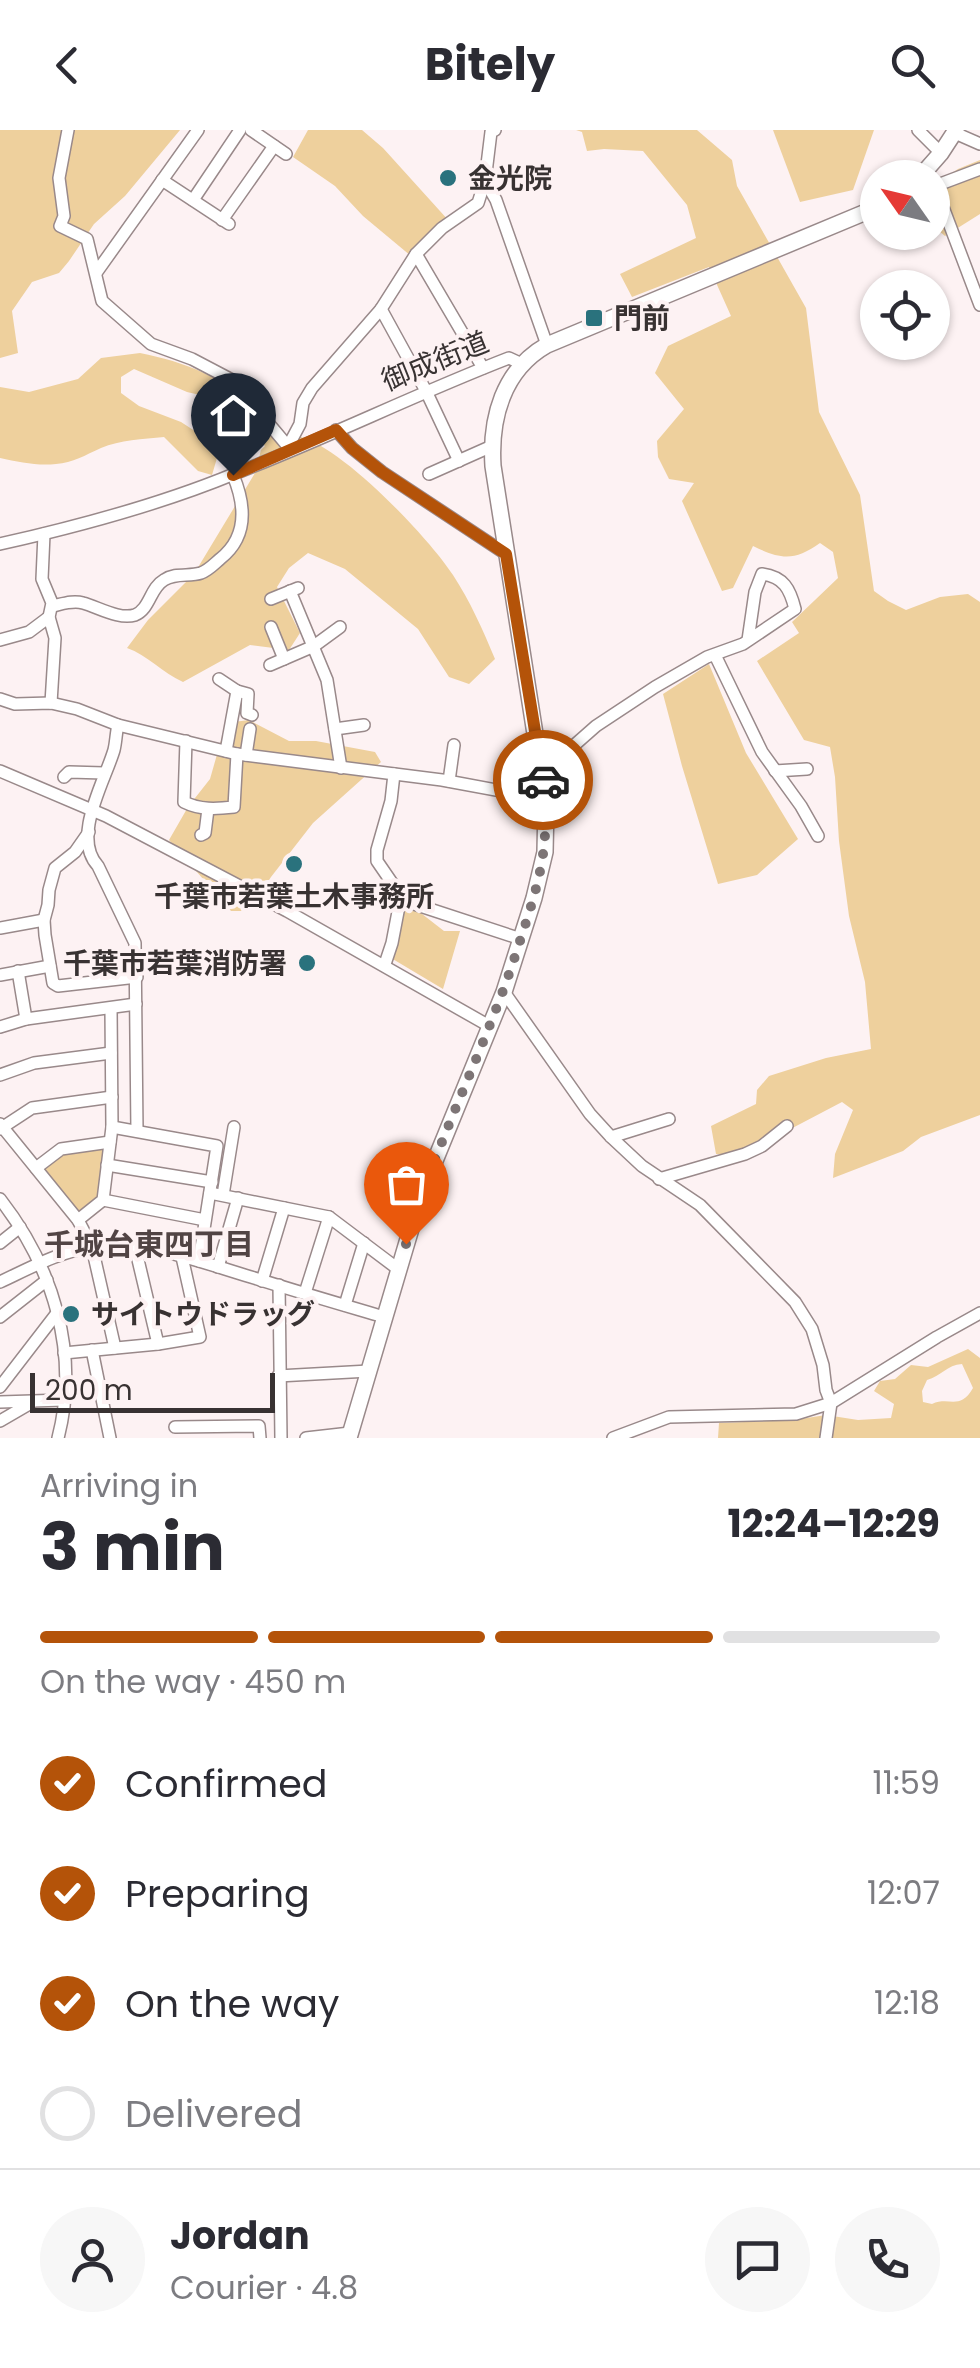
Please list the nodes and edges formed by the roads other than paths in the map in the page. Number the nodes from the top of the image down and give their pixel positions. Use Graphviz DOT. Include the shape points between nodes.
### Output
graph roads {
  1 [pos="68,130"];
  2 [pos="198,130"];
  3 [pos="240,130"];
  4 [pos="252,130"];
  5 [pos="495,130"];
  6 [pos="918,130"];
  7 [pos="955,131"];
  8 [pos="980,144"];
  9 [pos="274,146"];
  10 [pos="941,153"];
  11 [pos="286,154"];
  12 [pos="490,155"];
  13 [pos="935,160"];
  14 [pos="980,169"];
  15 [pos="162,180"];
  16 [pos="485,181"];
  17 [pos="193,200"];
  18 [pos="496,200"];
  19 [pos="860,214"];
  20 [pos="416,254"];
  21 [pos="96,273"];
  22 [pos="980,305"];
  23 [pos="381,309"];
  24 [pos="546,344"];
  25 [pos="522,364"];
  26 [pos="482,368"];
  27 [pos="426,391"];
  28 [pos="336,430"];
  29 [pos="492,446"];
  30 [pos="291,450"];
  31 [pos="459,460"];
  32 [pos="429,474"];
  33 [pos="233,475"];
  34 [pos="44,534"];
  35 [pos="0,544"];
  36 [pos="506,554"];
  37 [pos="271,599"];
  38 [pos="50,612"];
  39 [pos="271,627"];
  40 [pos="340,627"];
  41 [pos="0,640"];
  42 [pos="748,640"];
  43 [pos="314,646"];
  44 [pos="715,655"];
  45 [pos="284,659"];
  46 [pos="270,665"];
  47 [pos="219,679"];
  48 [pos="237,691"];
  49 [pos="0,699"];
  50 [pos="51,703"];
  51 [pos="118,725"];
  52 [pos="364,725"];
  53 [pos="335,729"];
  54 [pos="186,741"];
  55 [pos="454,745"];
  56 [pos="237,754"];
  57 [pos="341,768"];
  58 [pos="807,768"];
  59 [pos="0,771"];
  60 [pos="774,771"];
  61 [pos="104,774"];
  62 [pos="394,774"];
  63 [pos="542,774"];
  64 [pos="64,777"];
  65 [pos="449,781"];
  66 [pos="208,809"];
  67 [pos="93,810"];
  68 [pos="88,832"];
  69 [pos="201,835"];
  70 [pos="818,836"];
  71 [pos="400,896"];
  72 [pos="44,920"];
  73 [pos="0,928"];
  74 [pos="521,939"];
  75 [pos="384,964"];
  76 [pos="50,966"];
  77 [pos="18,971"];
  78 [pos="0,975"];
  79 [pos="136,976"];
  80 [pos="504,992"];
  81 [pos="136,1004"];
  82 [pos="111,1009"];
  83 [pos="26,1020"];
  84 [pos="0,1027"];
  85 [pos="491,1027"];
  86 [pos="111,1053"];
  87 [pos="0,1075"];
  88 [pos="112,1097"];
  89 [pos="669,1119"];
  90 [pos="1,1126"];
  91 [pos="786,1126"];
  92 [pos="112,1127"];
  93 [pos="234,1127"];
  94 [pos="137,1131"];
  95 [pos="611,1136"];
  96 [pos="110,1142"];
  97 [pos="107,1165"];
  98 [pos="36,1168"];
  99 [pos="659,1179"];
  100 [pos="215,1190"];
  101 [pos="238,1198"];
  102 [pos="0,1199"];
  103 [pos="103,1200"];
  104 [pos="284,1208"];
  105 [pos="329,1217"];
  106 [pos="78,1220"];
  107 [pos="205,1220"];
  108 [pos="20,1227"];
  109 [pos="0,1242"];
  110 [pos="364,1242"];
  111 [pos="92,1247"];
  112 [pos="135,1247"];
  113 [pos="182,1256"];
  114 [pos="198,1261"];
  115 [pos="41,1263"];
  116 [pos="218,1267"];
  117 [pos="398,1268"];
  118 [pos="47,1280"];
  119 [pos="262,1280"];
  120 [pos="0,1282"];
  121 [pos="279,1285"];
  122 [pos="306,1294"];
  123 [pos="346,1305"];
  124 [pos="58,1313"];
  125 [pos="980,1313"];
  126 [pos="1,1314"];
  127 [pos="384,1318"];
  128 [pos="158,1344"];
  129 [pos="116,1348"];
  130 [pos="92,1350"];
  131 [pos="64,1353"];
  132 [pos="369,1370"];
  133 [pos="278,1376"];
  134 [pos="0,1387"];
  135 [pos="64,1400"];
  136 [pos="33,1401"];
  137 [pos="0,1402"];
  138 [pos="831,1404"];
  139 [pos="0,1421"];
  140 [pos="176,1427"];
  141 [pos="350,1436"];
  142 [pos="58,1438"];
  143 [pos="110,1438"];
  144 [pos="260,1438"];
  145 [pos="280,1438"];
  146 [pos="306,1438"];
  147 [pos="613,1438"];
  148 [pos="826,1438"];
  1 -- 21 [label="street" via="60,226 86,237"];
  2 -- 15 [label="street"];
  3 -- 17 [label="street"];
  4 -- 9 [label="street"];
  5 -- 12 [label="street"];
  6 -- 10 [label="street"];
  7 -- 8 [label="street"];
  7 -- 10 [label="main road"];
  9 -- 11 [label="street"];
  9 -- 17 [label="street" via="225,222"];
  10 -- 13 [label="main road"];
  12 -- 16 [label="street"];
  12 -- 18 [label="street"];
  14 -- 22 [label="street" via="935,186"];
  15 -- 17 [label="street"];
  15 -- 21 [label="street"];
  16 -- 18 [label="street"];
  16 -- 20 [label="street" via="478,204"];
  18 -- 24 [label="street"];
  19 -- 24 [label="main road, 御成街道"];
  20 -- 23 [label="street"];
  20 -- 26 [label="street"];
  21 -- 30 [label="street" via="102,301 127,324 151,344 232,380"];
  23 -- 27 [label="street"];
  23 -- 30 [label="street" via="312,388"];
  24 -- 25 [label="main road, 御成街道"];
  25 -- 26 [label="street, 御成街道" via="509,358"];
  25 -- 29 [label="main road" via="498,406"];
  26 -- 27 [label="street, 御成街道"];
  27 -- 28 [label="street, 御成街道"];
  27 -- 31 [label="street"];
  28 -- 30 [label="street, 御成街道"];
  28 -- 36 [label="street" via="382,472"];
  29 -- 31 [label="street"];
  29 -- 36 [label="main road"];
  30 -- 33 [label="street, 御成街道"];
  31 -- 32 [label="street"];
  33 -- 34 [label="street, 御成街道"];
  33 -- 38 [label="street" via="244,523 234,546 208,570 160,582 138,614 70,602"];
  34 -- 35 [label="street, 御成街道"];
  34 -- 38 [label="street" via="42,579"];
  36 -- 63 [label="main road"];
  37 -- 43 [label="street" via="294,590"];
  38 -- 41 [label="street" via="29,632"];
  38 -- 50 [label="street"];
  39 -- 45 [label="street"];
  40 -- 43 [label="street"];
  42 -- 42 [label="street" via="762,574 774,576 788,587 795,609"];
  42 -- 44 [label="street"];
  43 -- 45 [label="street"];
  43 -- 53 [label="street"];
  44 -- 60 [label="street"];
  44 -- 63 [label="street" via="610,716"];
  45 -- 46 [label="street"];
  47 -- 48 [label="street"];
  48 -- 56 [label="street"];
  48 -- 56 [label="street" via="248,694 251,722"];
  49 -- 50 [label="street"];
  50 -- 51 [label="street"];
  51 -- 54 [label="street"];
  51 -- 61 [label="street"];
  52 -- 53 [label="street"];
  53 -- 57 [label="street"];
  54 -- 56 [label="street"];
  54 -- 66 [label="street" via="184,802"];
  55 -- 65 [label="street"];
  56 -- 57 [label="street"];
  56 -- 66 [label="street" via="234,807"];
  57 -- 62 [label="street"];
  58 -- 60 [label="street"];
  59 -- 67 [label="street"];
  60 -- 70 [label="street" via="805,803"];
  61 -- 64 [label="street"];
  61 -- 67 [label="street"];
  62 -- 65 [label="street"];
  62 -- 71 [label="street" via="377,861"];
  63 -- 65 [label="street" via="512,793"];
  63 -- 74 [label="main road" via="545,852"];
  66 -- 69 [label="street"];
  67 -- 68 [label="street"];
  67 -- 75 [label="street"];
  68 -- 72 [label="street" via="55,868"];
  68 -- 79 [label="street" via="91,858 135,943"];
  71 -- 74 [label="street"];
  71 -- 75 [label="street"];
  72 -- 73 [label="street"];
  72 -- 76 [label="street"];
  74 -- 80 [label="main road"];
  75 -- 85 [label="street"];
  76 -- 77 [label="street"];
  76 -- 79 [label="street" via="58,986"];
  77 -- 78 [label="street"];
  77 -- 83 [label="street"];
  79 -- 81 [label="street"];
  80 -- 85 [label="main road"];
  80 -- 95 [label="street"];
  81 -- 82 [label="street"];
  81 -- 94 [label="street"];
  82 -- 83 [label="street"];
  82 -- 86 [label="street"];
  83 -- 84 [label="street"];
  85 -- 117 [label="main road"];
  86 -- 87 [label="street" via="34,1063"];
  86 -- 88 [label="street"];
  88 -- 90 [label="street" via="32,1108"];
  88 -- 92 [label="street"];
  89 -- 95 [label="street"];
  90 -- 98 [label="street"];
  91 -- 99 [label="street" via="744,1154"];
  92 -- 94 [label="street"];
  92 -- 96 [label="street"];
  93 -- 100 [label="street"];
  94 -- 100 [label="street" via="217,1146"];
  95 -- 99 [label="street"];
  96 -- 97 [label="street"];
  96 -- 98 [label="street" via="62,1149"];
  97 -- 100 [label="street"];
  97 -- 103 [label="street"];
  98 -- 106 [label="street"];
  99 -- 138 [label="street" via="700,1205 795,1302 818,1344"];
  100 -- 101 [label="street"];
  100 -- 107 [label="street"];
  101 -- 104 [label="street"];
  101 -- 116 [label="street"];
  102 -- 108 [label="street"];
  103 -- 106 [label="street"];
  103 -- 107 [label="street"];
  104 -- 105 [label="street"];
  104 -- 119 [label="street"];
  105 -- 110 [label="street"];
  105 -- 122 [label="street"];
  106 -- 111 [label="street"];
  107 -- 114 [label="street"];
  108 -- 109 [label="street"];
  108 -- 115 [label="street"];
  110 -- 117 [label="street"];
  110 -- 123 [label="street"];
  111 -- 112 [label="street"];
  111 -- 115 [label="street"];
  111 -- 129 [label="street"];
  112 -- 113 [label="street"];
  112 -- 128 [label="street"];
  113 -- 114 [label="street"];
  113 -- 128 [label="street" via="200,1337"];
  114 -- 116 [label="street"];
  115 -- 118 [label="street"];
  115 -- 120 [label="street"];
  116 -- 119 [label="street"];
  117 -- 127 [label="main road"];
  118 -- 124 [label="street"];
  118 -- 126 [label="street"];
  119 -- 121 [label="street"];
  121 -- 122 [label="street"];
  121 -- 133 [label="street"];
  122 -- 123 [label="street"];
  123 -- 127 [label="street"];
  124 -- 131 [label="street"];
  124 -- 134 [label="street"];
  125 -- 138 [label="street"];
  127 -- 132 [label="main road"];
  128 -- 129 [label="street"];
  129 -- 130 [label="street"];
  130 -- 131 [label="street"];
  130 -- 143 [label="street"];
  131 -- 135 [label="street"];
  132 -- 133 [label="street"];
  132 -- 141 [label="main road"];
  133 -- 145 [label="street"];
  135 -- 136 [label="street"];
  135 -- 142 [label="street"];
  136 -- 137 [label="street"];
  136 -- 139 [label="street"];
  138 -- 147 [label="street" via="796,1414 669,1417"];
  138 -- 148 [label="street"];
  140 -- 144 [label="street" via="259,1426"];
  141 -- 146 [label="street"];
}
